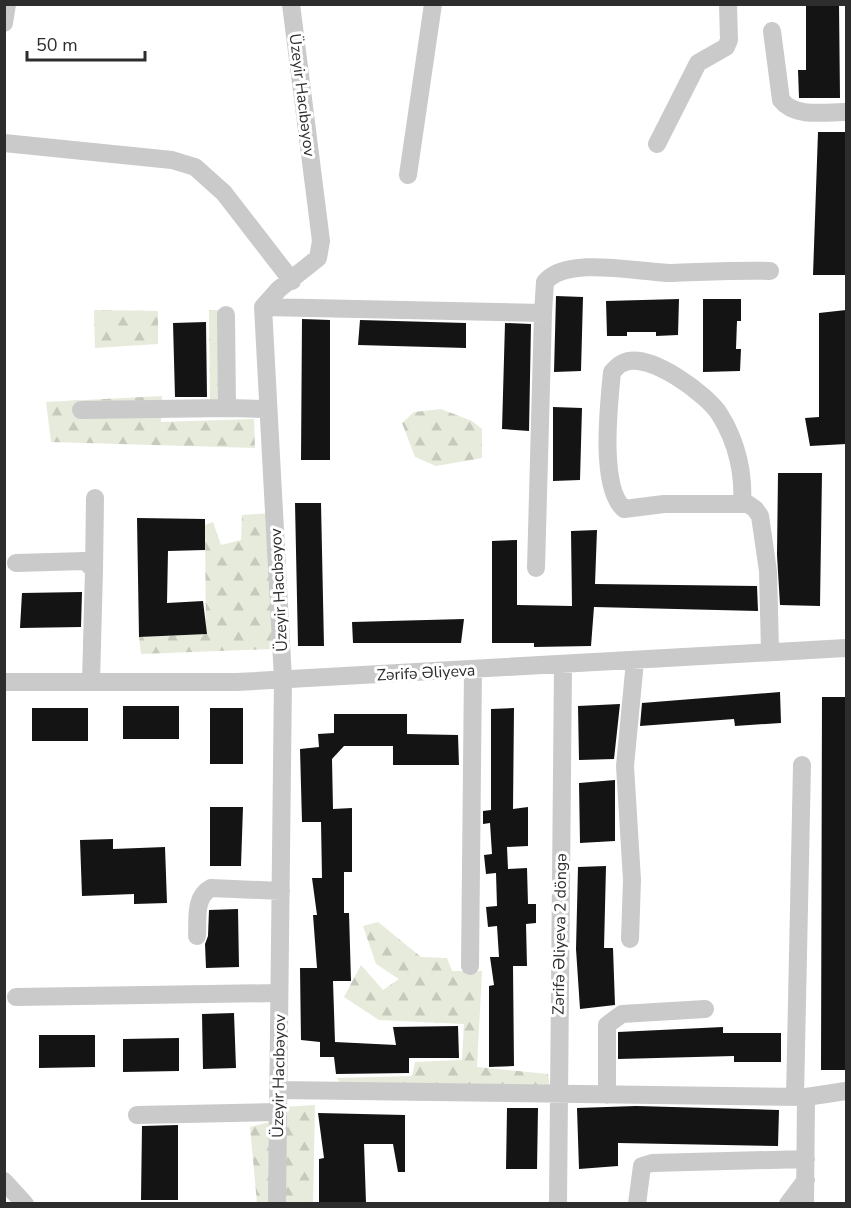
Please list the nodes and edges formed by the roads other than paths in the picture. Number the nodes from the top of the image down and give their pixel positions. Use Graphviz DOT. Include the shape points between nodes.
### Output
graph roads {
  1 [pos="7,4"];
  2 [pos="291,4"];
  3 [pos="433,4"];
  4 [pos="728,4"];
  5 [pos="4,23"];
  6 [pos="772,31"];
  7 [pos="846,112"];
  8 [pos="4,143"];
  9 [pos="657,144"];
  10 [pos="408,175"];
  11 [pos="770,271"];
  12 [pos="292,281"];
  13 [pos="263,307"];
  14 [pos="543,313"];
  15 [pos="226,315"];
  16 [pos="227,408"];
  17 [pos="81,410"];
  18 [pos="268,410"];
  19 [pos="95,498"];
  20 [pos="742,504"];
  21 [pos="16,563"];
  22 [pos="536,568"];
  23 [pos="94,570"];
  24 [pos="846,648"];
  25 [pos="770,651"];
  26 [pos="635,661"];
  27 [pos="563,665"];
  28 [pos="473,669"];
  29 [pos="283,679"];
  30 [pos="4,682"];
  31 [pos="91,682"];
  32 [pos="802,765"];
  33 [pos="281,891"];
  34 [pos="197,936"];
  35 [pos="630,939"];
  36 [pos="470,966"];
  37 [pos="279,993"];
  38 [pos="16,997"];
  39 [pos="705,1009"];
  40 [pos="278,1090"];
  41 [pos="846,1091"];
  42 [pos="558,1094"];
  43 [pos="607,1095"];
  44 [pos="801,1097"];
  45 [pos="278,1112"];
  46 [pos="137,1115"];
  47 [pos="806,1159"];
  48 [pos="806,1180"];
  49 [pos="4,1181"];
  50 [pos="25,1203"];
  51 [pos="277,1203"];
  52 [pos="558,1203"];
  53 [pos="637,1203"];
  54 [pos="788,1203"];
  55 [pos="805,1203"];
  1 -- 5 [label="street"];
  2 -- 12 [label="street, Üzeyir Hacıbəyov" via="321,240 318,258"];
  3 -- 10 [label="street"];
  4 -- 9 [label="street" via="726,47 698,63"];
  6 -- 7 [label="street" via="781,100 787,107 796,112"];
  8 -- 12 [label="street" via="172,160 195,167 224,194"];
  11 -- 14 [label="street" via="671,273 591,267 558,272 545,282"];
  12 -- 13 [label="street, Üzeyir Hacıbəyov"];
  13 -- 14 [label="street"];
  13 -- 18 [label="street, Üzeyir Hacıbəyov"];
  14 -- 22 [label="street"];
  15 -- 16 [label="street"];
  16 -- 17 [label="street"];
  16 -- 18 [label="street"];
  18 -- 29 [label="street, Üzeyir Hacıbəyov"];
  19 -- 23 [label="street"];
  20 -- 20 [label="street" via="624,508 617,503 609,479 612,372 623,362 658,367 683,380 719,413 738,458"];
  20 -- 25 [label="street" via="755,509 760,516 768,571"];
  21 -- 23 [label="street" via="84,561"];
  23 -- 31 [label="street"];
  24 -- 25 [label="street, Zərifə Əliyeva"];
  25 -- 26 [label="street, Zərifə Əliyeva"];
  26 -- 27 [label="street, Zərifə Əliyeva"];
  26 -- 35 [label="street" via="625,766 632,880"];
  27 -- 28 [label="street, Zərifə Əliyeva"];
  27 -- 42 [label="street, Zərifə Əliyeva 2 döngə"];
  28 -- 29 [label="street, Zərifə Əliyeva"];
  28 -- 36 [label="street"];
  29 -- 31 [label="street, Zərifə Əliyeva"];
  29 -- 33 [label="street, Üzeyir Hacıbəyov"];
  30 -- 31 [label="street, Zərifə Əliyeva"];
  32 -- 44 [label="street"];
  33 -- 34 [label="street" via="211,888 202,892"];
  33 -- 37 [label="street, Üzeyir Hacıbəyov"];
  37 -- 38 [label="street"];
  37 -- 40 [label="street, Üzeyir Hacıbəyov"];
  39 -- 43 [label="street" via="621,1014 607,1025"];
  40 -- 42 [label="street"];
  40 -- 45 [label="street, Üzeyir Hacıbəyov"];
  41 -- 44 [label="street"];
  42 -- 43 [label="street"];
  42 -- 52 [label="street, Zərifə Əliyeva 2 döngə"];
  43 -- 44 [label="street"];
  44 -- 47 [label="street"];
  45 -- 46 [label="street"];
  45 -- 51 [label="street, Üzeyir Hacıbəyov"];
  47 -- 48 [label="street"];
  47 -- 53 [label="street" via="652,1163 642,1166"];
  48 -- 54 [label="street"];
  48 -- 55 [label="street"];
  49 -- 50 [label="street"];
}
